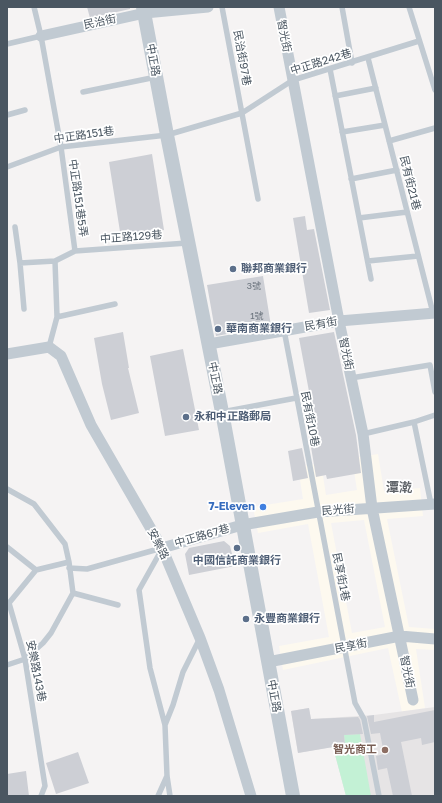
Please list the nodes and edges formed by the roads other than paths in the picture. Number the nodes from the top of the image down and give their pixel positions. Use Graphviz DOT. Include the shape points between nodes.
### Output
graph roads {
  1 [pos="34,7"];
  2 [pos="208,7"];
  3 [pos="222,7"];
  4 [pos="279,7"];
  5 [pos="342,7"];
  6 [pos="409,7"];
  7 [pos="144,10"];
  8 [pos="41,36"];
  9 [pos="419,41"];
  10 [pos="7,44"];
  11 [pos="368,58"];
  12 [pos="352,63"];
  13 [pos="330,69"];
  14 [pos="156,76"];
  15 [pos="293,80"];
  16 [pos="376,88"];
  17 [pos="435,90"];
  18 [pos="83,92"];
  19 [pos="335,96"];
  20 [pos="25,110"];
  21 [pos="242,113"];
  22 [pos="7,115"];
  23 [pos="385,125"];
  24 [pos="435,128"];
  25 [pos="342,132"];
  26 [pos="167,135"];
  27 [pos="389,141"];
  28 [pos="61,146"];
  29 [pos="7,167"];
  30 [pos="397,170"];
  31 [pos="351,179"];
  32 [pos="258,199"];
  33 [pos="407,212"];
  34 [pos="359,218"];
  35 [pos="15,227"];
  36 [pos="189,243"];
  37 [pos="75,251"];
  38 [pos="418,256"];
  39 [pos="55,261"];
  40 [pos="368,262"];
  41 [pos="20,263"];
  42 [pos="371,279"];
  43 [pos="115,304"];
  44 [pos="24,309"];
  45 [pos="434,313"];
  46 [pos="58,317"];
  47 [pos="339,321"];
  48 [pos="284,330"];
  49 [pos="209,344"];
  50 [pos="49,347"];
  51 [pos="7,354"];
  52 [pos="433,364"];
  53 [pos="351,378"];
  54 [pos="435,392"];
  55 [pos="296,398"];
  56 [pos="222,412"];
  57 [pos="435,415"];
  58 [pos="414,422"];
  59 [pos="363,434"];
  60 [pos="7,489"];
  61 [pos="433,504"];
  62 [pos="372,508"];
  63 [pos="318,512"];
  64 [pos="242,525"];
  65 [pos="7,547"];
  66 [pos="162,548"];
  67 [pos="69,565"];
  68 [pos="36,570"];
  69 [pos="73,593"];
  70 [pos="118,605"];
  71 [pos="400,636"];
  72 [pos="200,638"];
  73 [pos="435,639"];
  74 [pos="345,647"];
  75 [pos="25,659"];
  76 [pos="268,662"];
  77 [pos="7,665"];
  78 [pos="413,700"];
  79 [pos="165,725"];
  80 [pos="167,776"];
  81 [pos="41,796"];
  82 [pos="158,796"];
  83 [pos="170,796"];
  84 [pos="251,796"];
  85 [pos="293,796"];
  86 [pos="379,796"];
  1 -- 8 [label="lane, 中正路151巷5弄"];
  2 -- 7 [label="street, 民治街"];
  3 -- 21 [label="lane, 民治街97巷"];
  4 -- 15 [label="street, 智光街"];
  5 -- 12 [label="lane"];
  6 -- 9 [label="lane"];
  7 -- 8 [label="street, 民治街"];
  7 -- 14 [label="street, 中正路"];
  8 -- 10 [label="lane"];
  8 -- 28 [label="lane, 中正路151巷5弄"];
  9 -- 11 [label="lane, 中正路242巷"];
  9 -- 17 [label="lane"];
  11 -- 12 [label="lane, 中正路242巷"];
  11 -- 16 [label="lane, 民有街21巷"];
  12 -- 13 [label="lane, 中正路242巷"];
  13 -- 15 [label="lane, 中正路242巷"];
  13 -- 19 [label="lane"];
  14 -- 18 [label="lane"];
  14 -- 26 [label="street, 中正路"];
  15 -- 21 [label="lane, 中正路242巷"];
  15 -- 47 [label="street, 智光街"];
  16 -- 19 [label="lane"];
  16 -- 23 [label="lane, 民有街21巷"];
  19 -- 25 [label="lane"];
  20 -- 22 [label="lane"];
  21 -- 26 [label="lane, 中正路242巷"];
  21 -- 32 [label="lane, 民治街97巷"];
  23 -- 25 [label="lane"];
  23 -- 27 [label="lane, 民有街21巷"];
  24 -- 27 [label="lane"];
  25 -- 31 [label="lane"];
  26 -- 28 [label="lane, 中正路151巷"];
  26 -- 36 [label="street, 中正路"];
  27 -- 30 [label="lane, 民有街21巷"];
  28 -- 29 [label="lane, 中正路151巷"];
  28 -- 37 [label="lane, 中正路151巷5弄"];
  30 -- 31 [label="lane"];
  30 -- 33 [label="lane, 民有街21巷"];
  31 -- 34 [label="lane"];
  33 -- 34 [label="lane"];
  33 -- 38 [label="lane, 民有街21巷"];
  34 -- 40 [label="lane"];
  35 -- 41 [label="lane"];
  36 -- 37 [label="lane, 中正路129巷"];
  36 -- 49 [label="street, 中正路"];
  37 -- 39 [label="lane"];
  38 -- 40 [label="lane"];
  38 -- 45 [label="lane, 民有街21巷"];
  39 -- 41 [label="lane"];
  39 -- 46 [label="lane"];
  40 -- 42 [label="lane"];
  41 -- 44 [label="lane"];
  43 -- 46 [label="lane"];
  45 -- 47 [label="street, 民有街"];
  46 -- 50 [label="lane"];
  47 -- 48 [label="street, 民有街"];
  47 -- 53 [label="street, 智光街"];
  48 -- 49 [label="street, 民有街"];
  48 -- 55 [label="lane, 民有街10巷"];
  49 -- 56 [label="street, 中正路"];
  50 -- 51 [label="street"];
  50 -- 66 [label="street, 安樂路" via="61,356 91,425"];
  52 -- 53 [label="lane"];
  52 -- 54 [label="lane"];
  53 -- 59 [label="street, 智光街"];
  55 -- 56 [label="lane"];
  55 -- 63 [label="lane, 民有街10巷"];
  56 -- 64 [label="street, 中正路"];
  57 -- 58 [label="lane"];
  58 -- 59 [label="lane"];
  58 -- 61 [label="lane"];
  59 -- 62 [label="street, 智光街"];
  60 -- 67 [label="lane" via="34,504 65,544"];
  61 -- 62 [label="street, 民光街"];
  62 -- 63 [label="street, 民光街"];
  62 -- 71 [label="street, 智光街"];
  63 -- 64 [label="street, 民光街"];
  63 -- 74 [label="lane, 民享街1巷"];
  64 -- 66 [label="street, 中正路67巷"];
  64 -- 76 [label="street, 中正路"];
  65 -- 68 [label="lane"];
  66 -- 67 [label="lane" via="87,569"];
  66 -- 72 [label="street, 安樂路"];
  66 -- 79 [label="lane" via="139,590 150,668"];
  67 -- 68 [label="lane"];
  67 -- 69 [label="lane"];
  68 -- 75 [label="lane, 安樂路143巷" via="9,604"];
  69 -- 70 [label="lane"];
  69 -- 75 [label="lane" via="43,643"];
  71 -- 73 [label="street, 民享街"];
  71 -- 74 [label="street, 民享街"];
  71 -- 78 [label="street, 智光街"];
  72 -- 79 [label="lane" via="183,672"];
  72 -- 84 [label="street, 安樂路" via="219,690"];
  74 -- 76 [label="street, 民享街"];
  74 -- 86 [label="lane, 民享街1巷" via="355,703 364,719"];
  75 -- 77 [label="lane"];
  75 -- 81 [label="lane, 安樂路143巷" via="45,786"];
  76 -- 85 [label="street, 中正路"];
  79 -- 80 [label="lane"];
  80 -- 82 [label="lane"];
  80 -- 83 [label="lane"];
}
